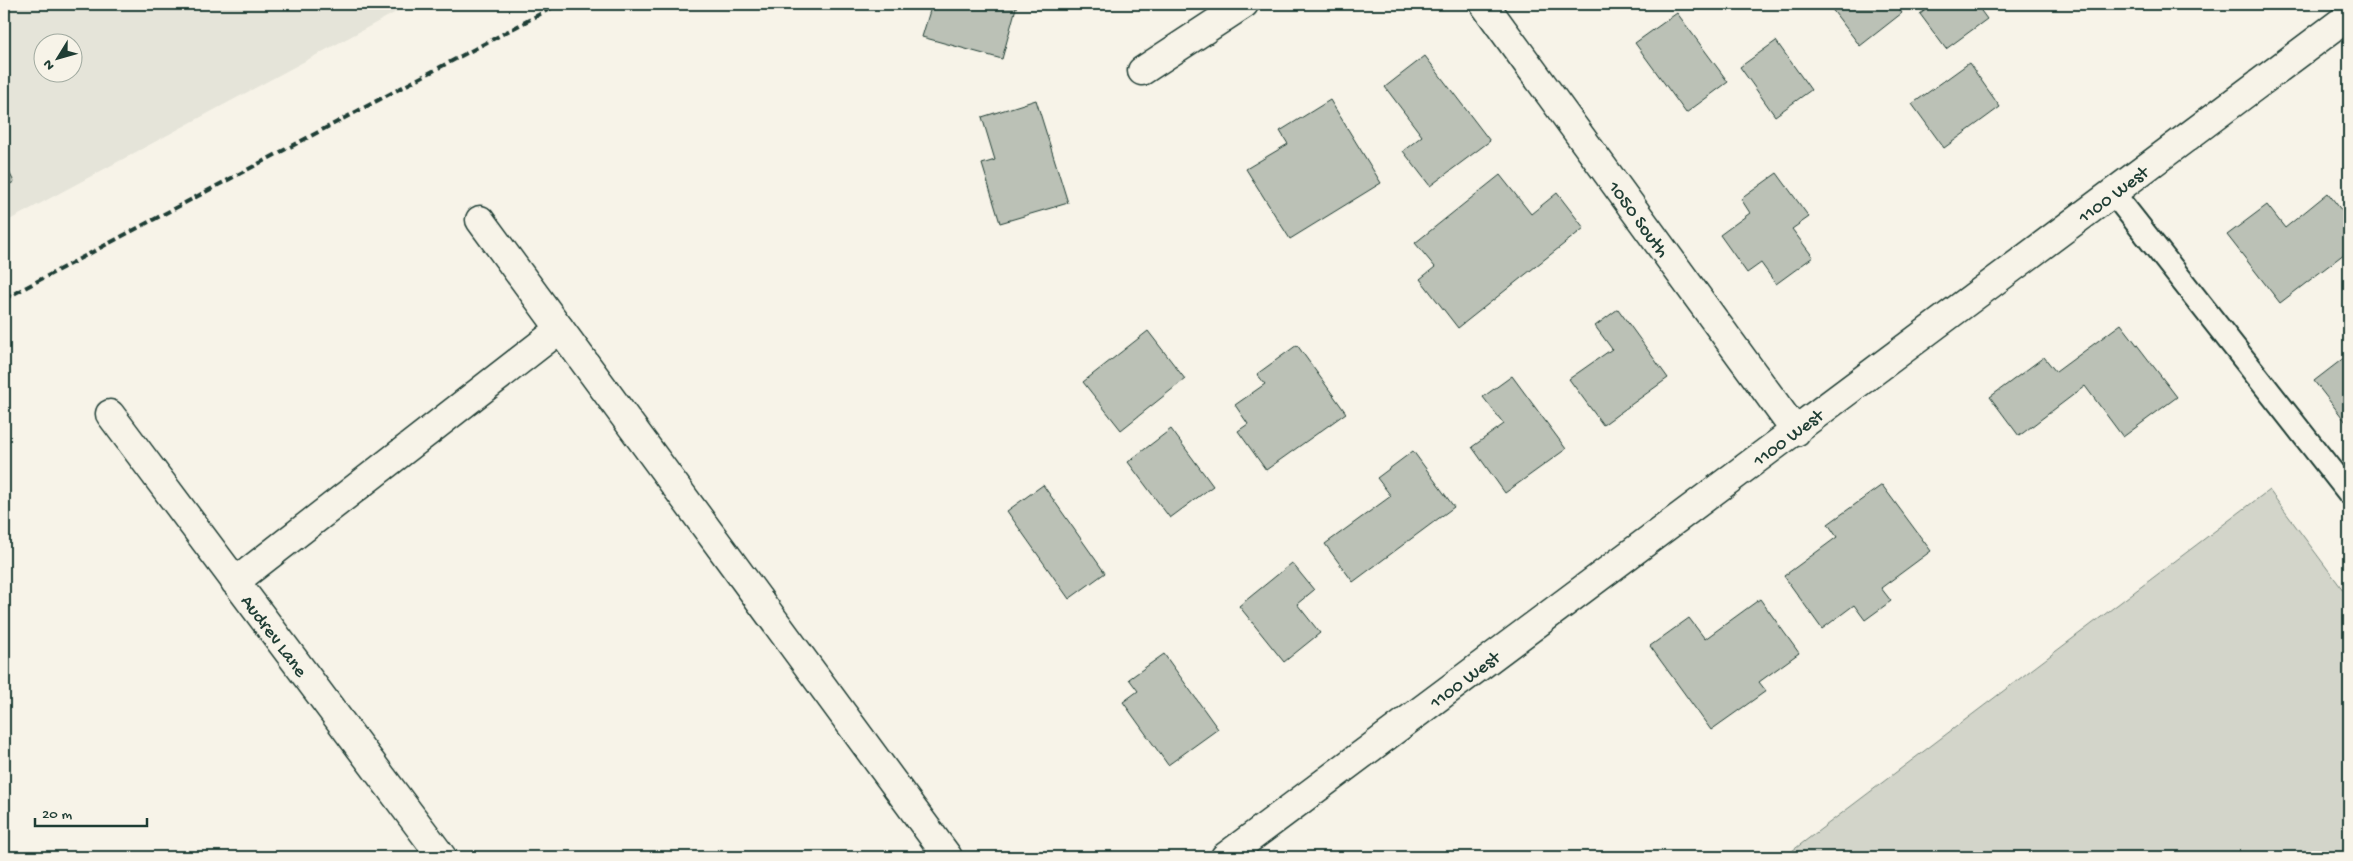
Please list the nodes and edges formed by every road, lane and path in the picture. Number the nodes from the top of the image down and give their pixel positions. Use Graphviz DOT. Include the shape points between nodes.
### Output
graph roads {
  1 [pos="1244,4"];
  2 [pos="1484,4"];
  3 [pos="2349,16"];
  4 [pos="1142,70"];
  5 [pos="2114,194"];
  6 [pos="480,220"];
  7 [pos="560,330"];
  8 [pos="110,414"];
  9 [pos="1796,432"];
  10 [pos="2349,493"];
  11 [pos="235,582"];
  12 [pos="442,857"];
  13 [pos="948,857"];
  14 [pos="1225,857"];
  1 -- 4 [label="street"];
  2 -- 9 [label="street, 1050 South"];
  3 -- 5 [label="street, 1100 West"];
  5 -- 9 [label="street, 1100 West"];
  5 -- 10 [label="lane"];
  6 -- 7 [label="street"];
  7 -- 11 [label="street"];
  7 -- 13 [label="street"];
  8 -- 11 [label="street, Audrev Lane"];
  9 -- 14 [label="street, 1100 West"];
  11 -- 12 [label="street, Audrev Lane"];
}
